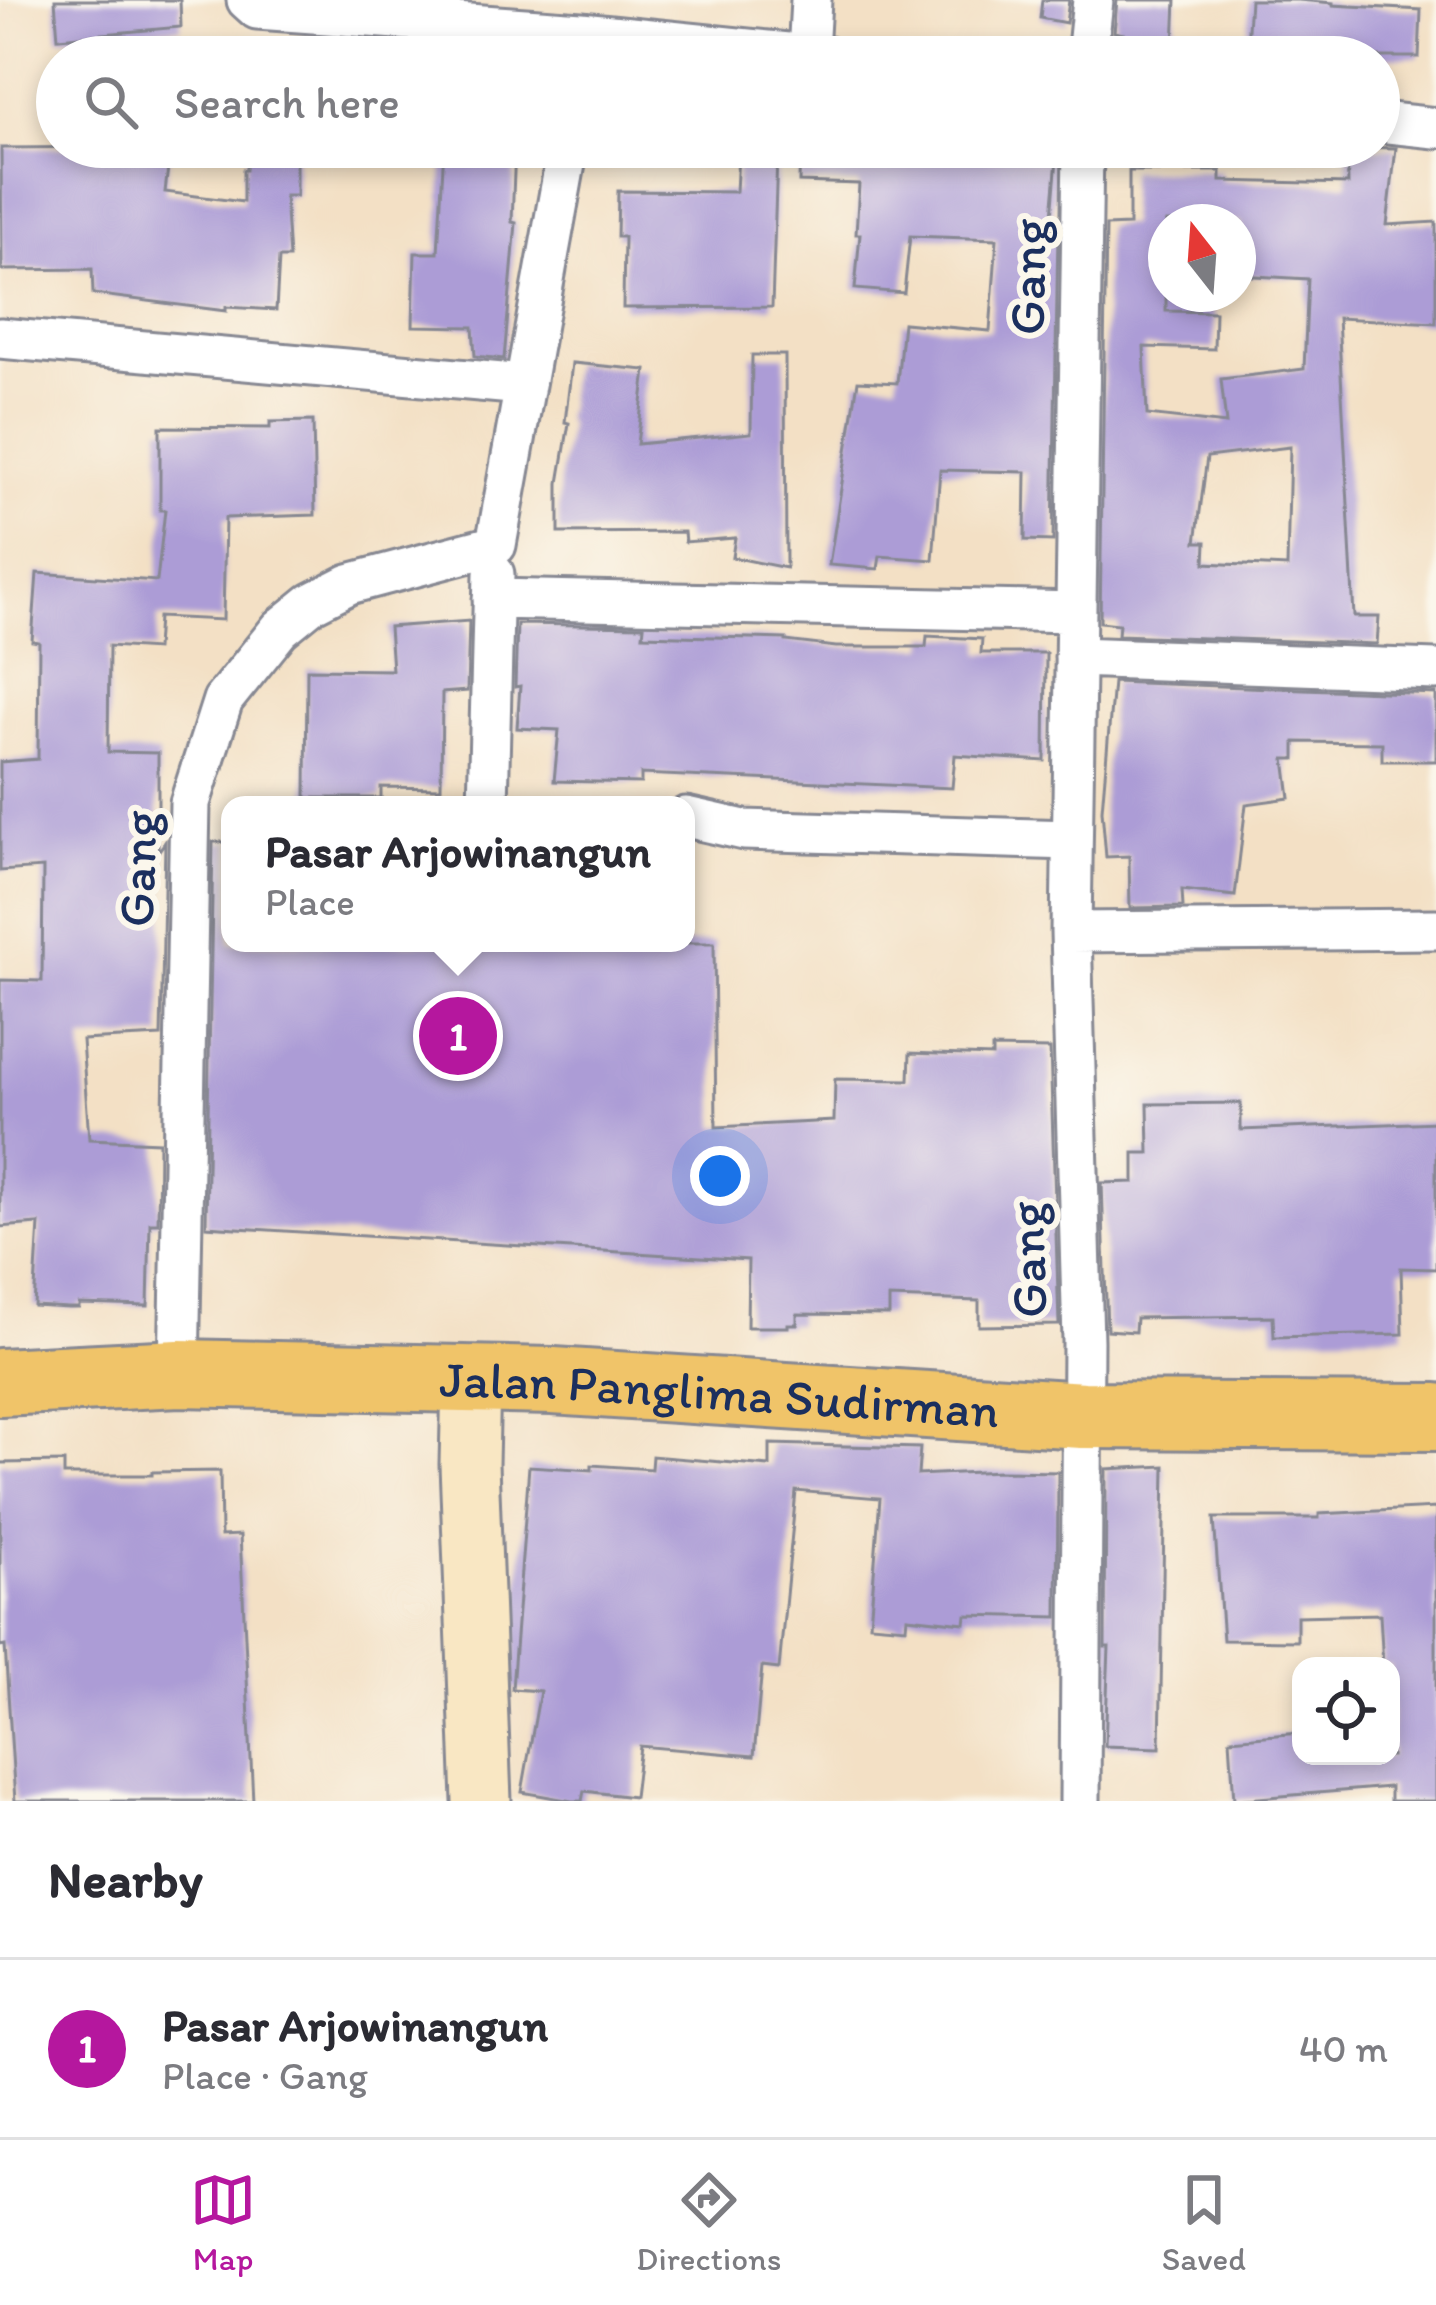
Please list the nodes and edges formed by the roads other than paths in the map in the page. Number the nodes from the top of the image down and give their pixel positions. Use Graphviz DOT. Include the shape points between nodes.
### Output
graph roads {
  1 [pos="247,0"];
  2 [pos="811,0"];
  3 [pos="1093,0"];
  4 [pos="506,36"];
  5 [pos="816,36"];
  6 [pos="1089,36"];
  7 [pos="1400,124"];
  8 [pos="1436,128"];
  9 [pos="564,168"];
  10 [pos="1083,168"];
  11 [pos="0,338"];
  12 [pos="524,385"];
  13 [pos="496,545"];
  14 [pos="493,599"];
  15 [pos="1076,613"];
  16 [pos="1076,657"];
  17 [pos="1436,670"];
  18 [pos="488,796"];
  19 [pos="695,820"];
  20 [pos="1072,840"];
  21 [pos="1436,929"];
  22 [pos="1071,932"];
  23 [pos="178,1373"];
  24 [pos="472,1379"];
  25 [pos="0,1382"];
  26 [pos="1083,1415"];
  27 [pos="1436,1418"];
  28 [pos="482,1801"];
  29 [pos="1080,1801"];
  1 -- 4 [label="street" via="257,9"];
  2 -- 5 [label="street"];
  3 -- 6 [label="street"];
  7 -- 8 [label="street"];
  9 -- 12 [label="street"];
  10 -- 15 [label="street, Gang"];
  11 -- 12 [label="street"];
  12 -- 13 [label="street"];
  13 -- 14 [label="street"];
  13 -- 23 [label="street, Gang" via="349,584 312,603 280,629 223,700 190,803"];
  14 -- 15 [label="street"];
  14 -- 18 [label="street"];
  15 -- 16 [label="street, Gang"];
  16 -- 17 [label="street"];
  16 -- 20 [label="street, Gang"];
  19 -- 20 [label="street" via="744,830"];
  20 -- 22 [label="street, Gang"];
  21 -- 22 [label="street"];
  22 -- 26 [label="street, Gang"];
  23 -- 24 [label="highway, Jalan Panglima Sudirman"];
  23 -- 25 [label="highway, Jalan Panglima Sudirman"];
  24 -- 26 [label="highway, Jalan Panglima Sudirman"];
  24 -- 28 [label="main road"];
  26 -- 27 [label="highway, Jalan Panglima Sudirman"];
  26 -- 29 [label="street, Gang"];
}
